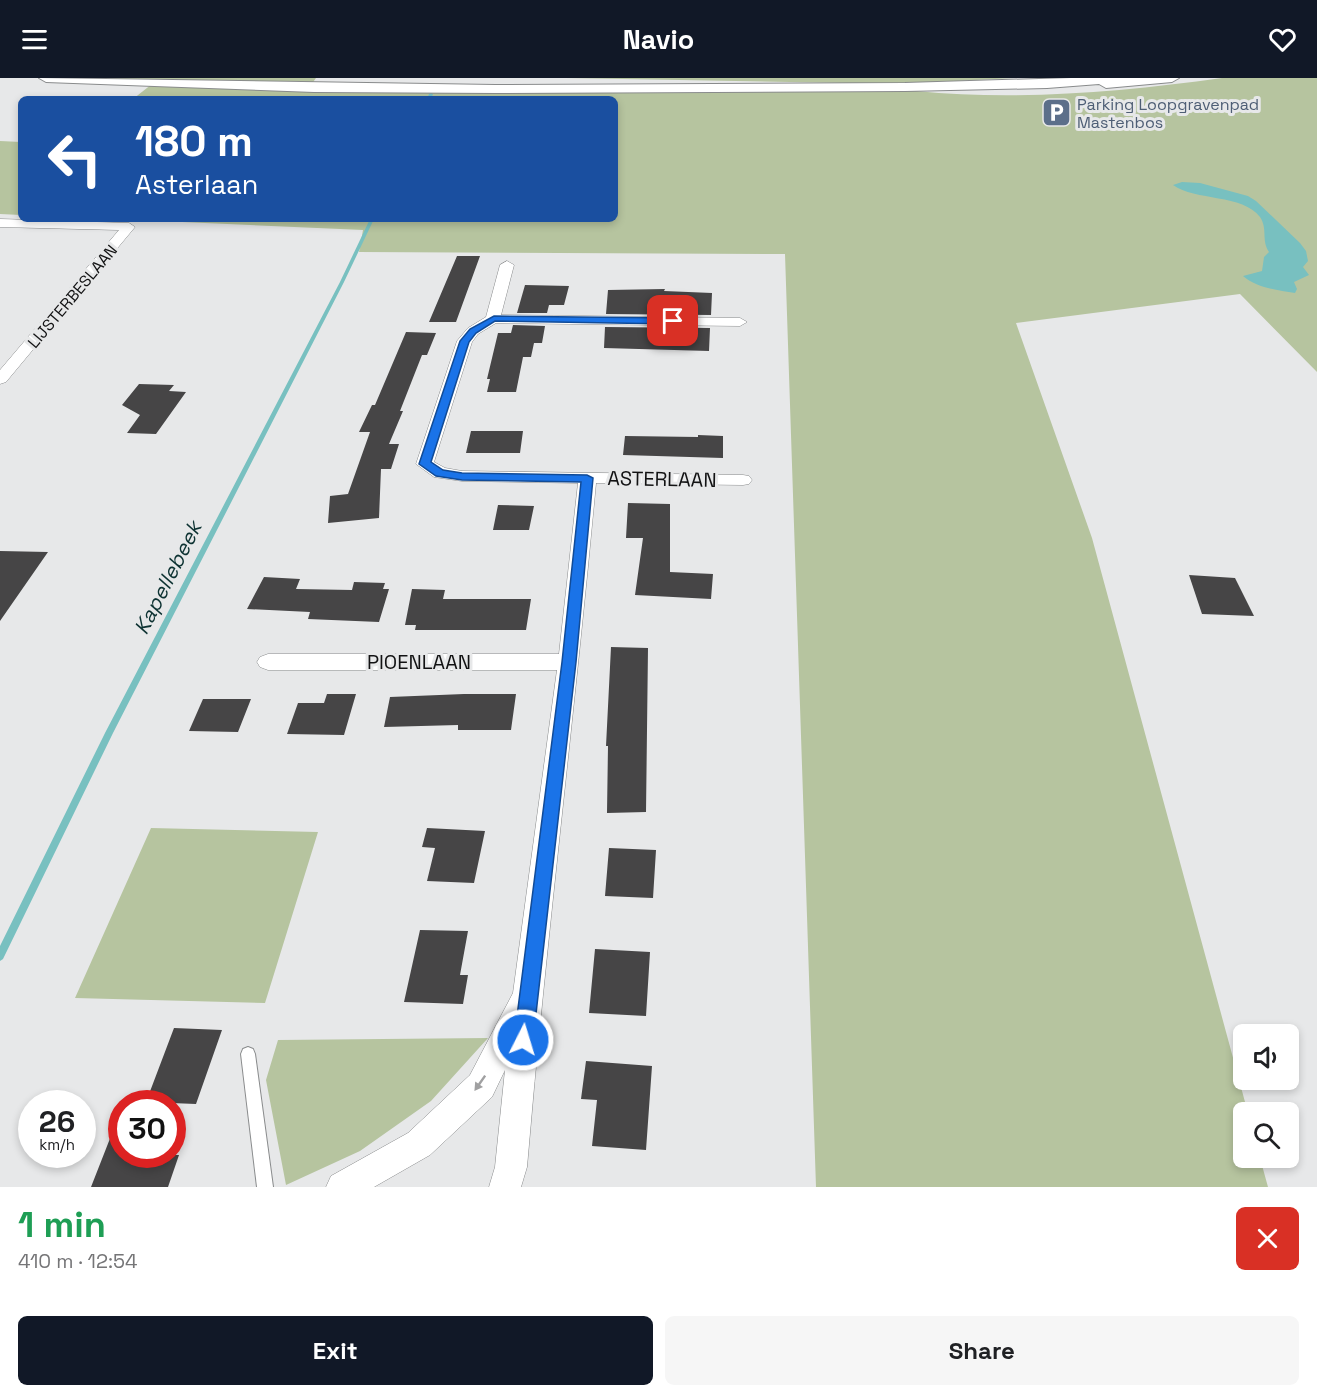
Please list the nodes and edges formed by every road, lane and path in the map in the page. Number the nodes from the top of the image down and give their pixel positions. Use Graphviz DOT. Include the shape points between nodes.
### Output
graph roads {
  1 [pos="46,78"];
  2 [pos="1125,78"];
  3 [pos="1172,78"];
  4 [pos="905,87"];
  5 [pos="0,223"];
  6 [pos="507,265"];
  7 [pos="494,319"];
  8 [pos="740,322"];
  9 [pos="0,379"];
  10 [pos="587,478"];
  11 [pos="743,480"];
  12 [pos="268,662"];
  13 [pos="569,662"];
  14 [pos="527,995"];
  15 [pos="248,1054"];
  16 [pos="265,1187"];
  17 [pos="342,1187"];
  18 [pos="505,1187"];
  1 -- 4 [label="main road" via="316,85"];
  2 -- 4 [label="main road"];
  3 -- 4 [label="main road" via="1050,88"];
  5 -- 9 [label="street, LIJSTERBESLAAN" via="129,227"];
  6 -- 7 [label="street"];
  7 -- 8 [label="street"];
  7 -- 10 [label="street, ASTERLAAN" via="473,331 465,341 425,464 440,473 462,476"];
  10 -- 11 [label="street, ASTERLAAN"];
  10 -- 13 [label="street"];
  12 -- 13 [label="street, PIOENLAAN"];
  13 -- 14 [label="street"];
  14 -- 17 [label="street, one-way" via="481,1086 419,1144"];
  14 -- 18 [label="street" via="511,1167"];
  15 -- 16 [label="lane"];
}
